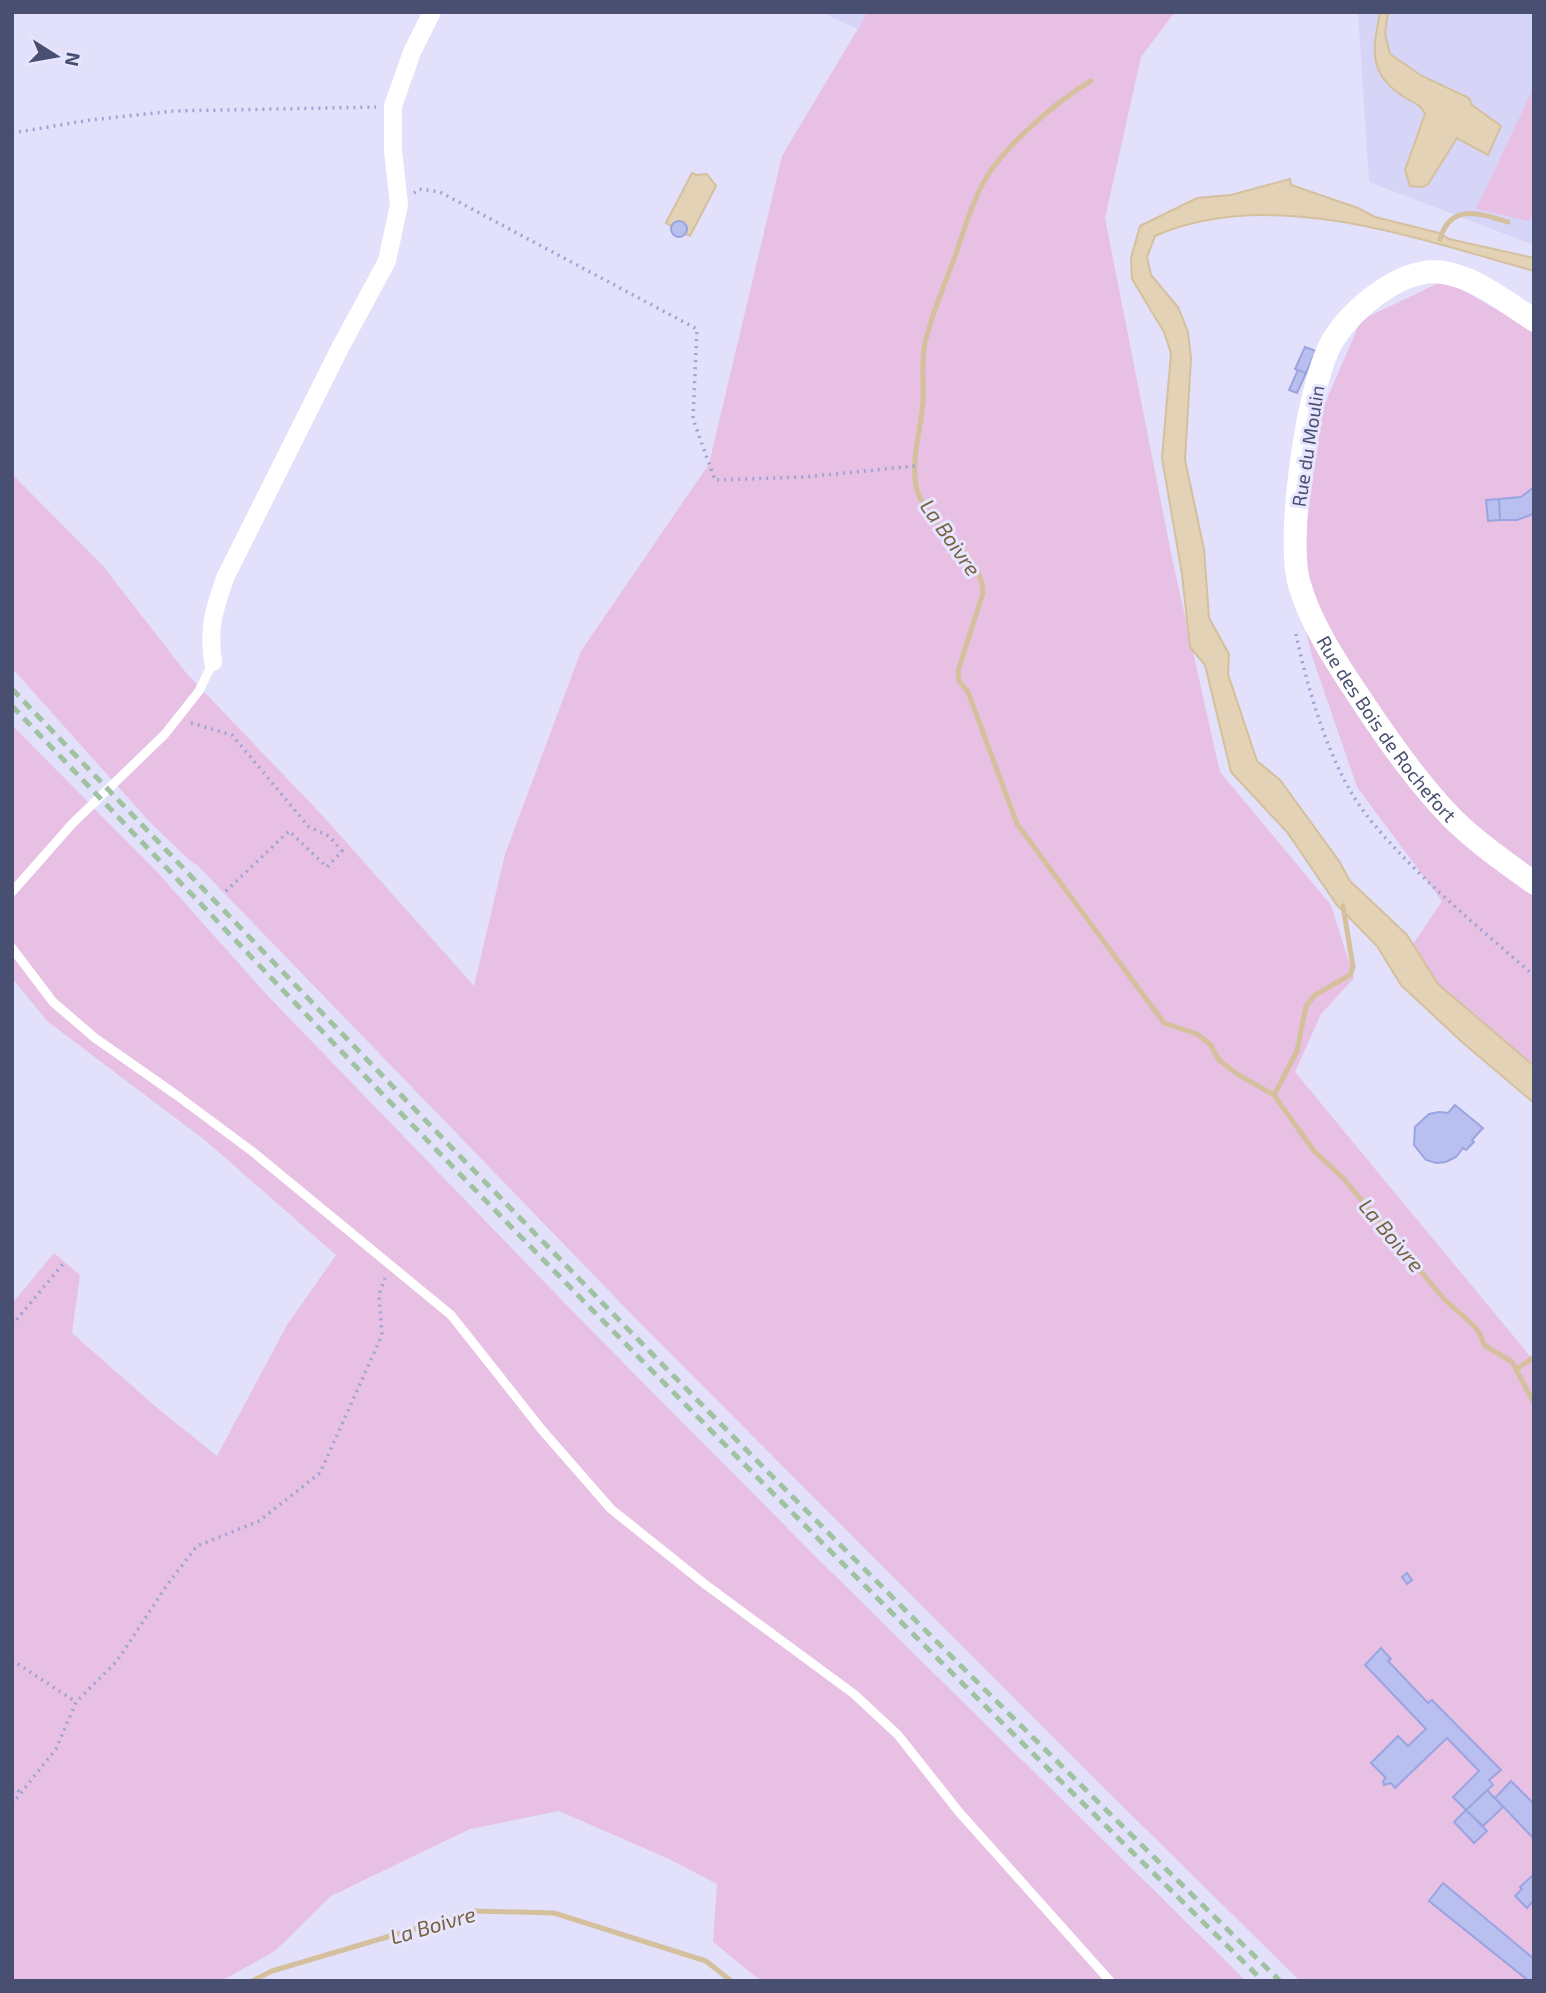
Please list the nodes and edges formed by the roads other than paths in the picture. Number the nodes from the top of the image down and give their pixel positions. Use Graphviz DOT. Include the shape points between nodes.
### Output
graph roads {
  1 [pos="432,12"];
  2 [pos="1534,320"];
  3 [pos="1295,541"];
  4 [pos="213,662"];
  5 [pos="1534,883"];
  6 [pos="12,891"];
  7 [pos="12,948"];
  8 [pos="1110,1981"];
  1 -- 4 [label="street" via="393,106 399,205 387,261 226,578 212,613"];
  2 -- 3 [label="street, Rue du Moulin" via="1463,277 1441,272 1409,277 1358,309 1333,340 1320,371 1300,474"];
  3 -- 5 [label="street, Rue des Bois de Rochefort" via="1298,582 1317,626 1384,734 1450,816 1487,850"];
  4 -- 6 [label="lane" via="182,715"];
  7 -- 8 [label="lane" via="53,1002 94,1038 253,1152 451,1315 611,1509 854,1694 898,1735 959,1812"];
}
